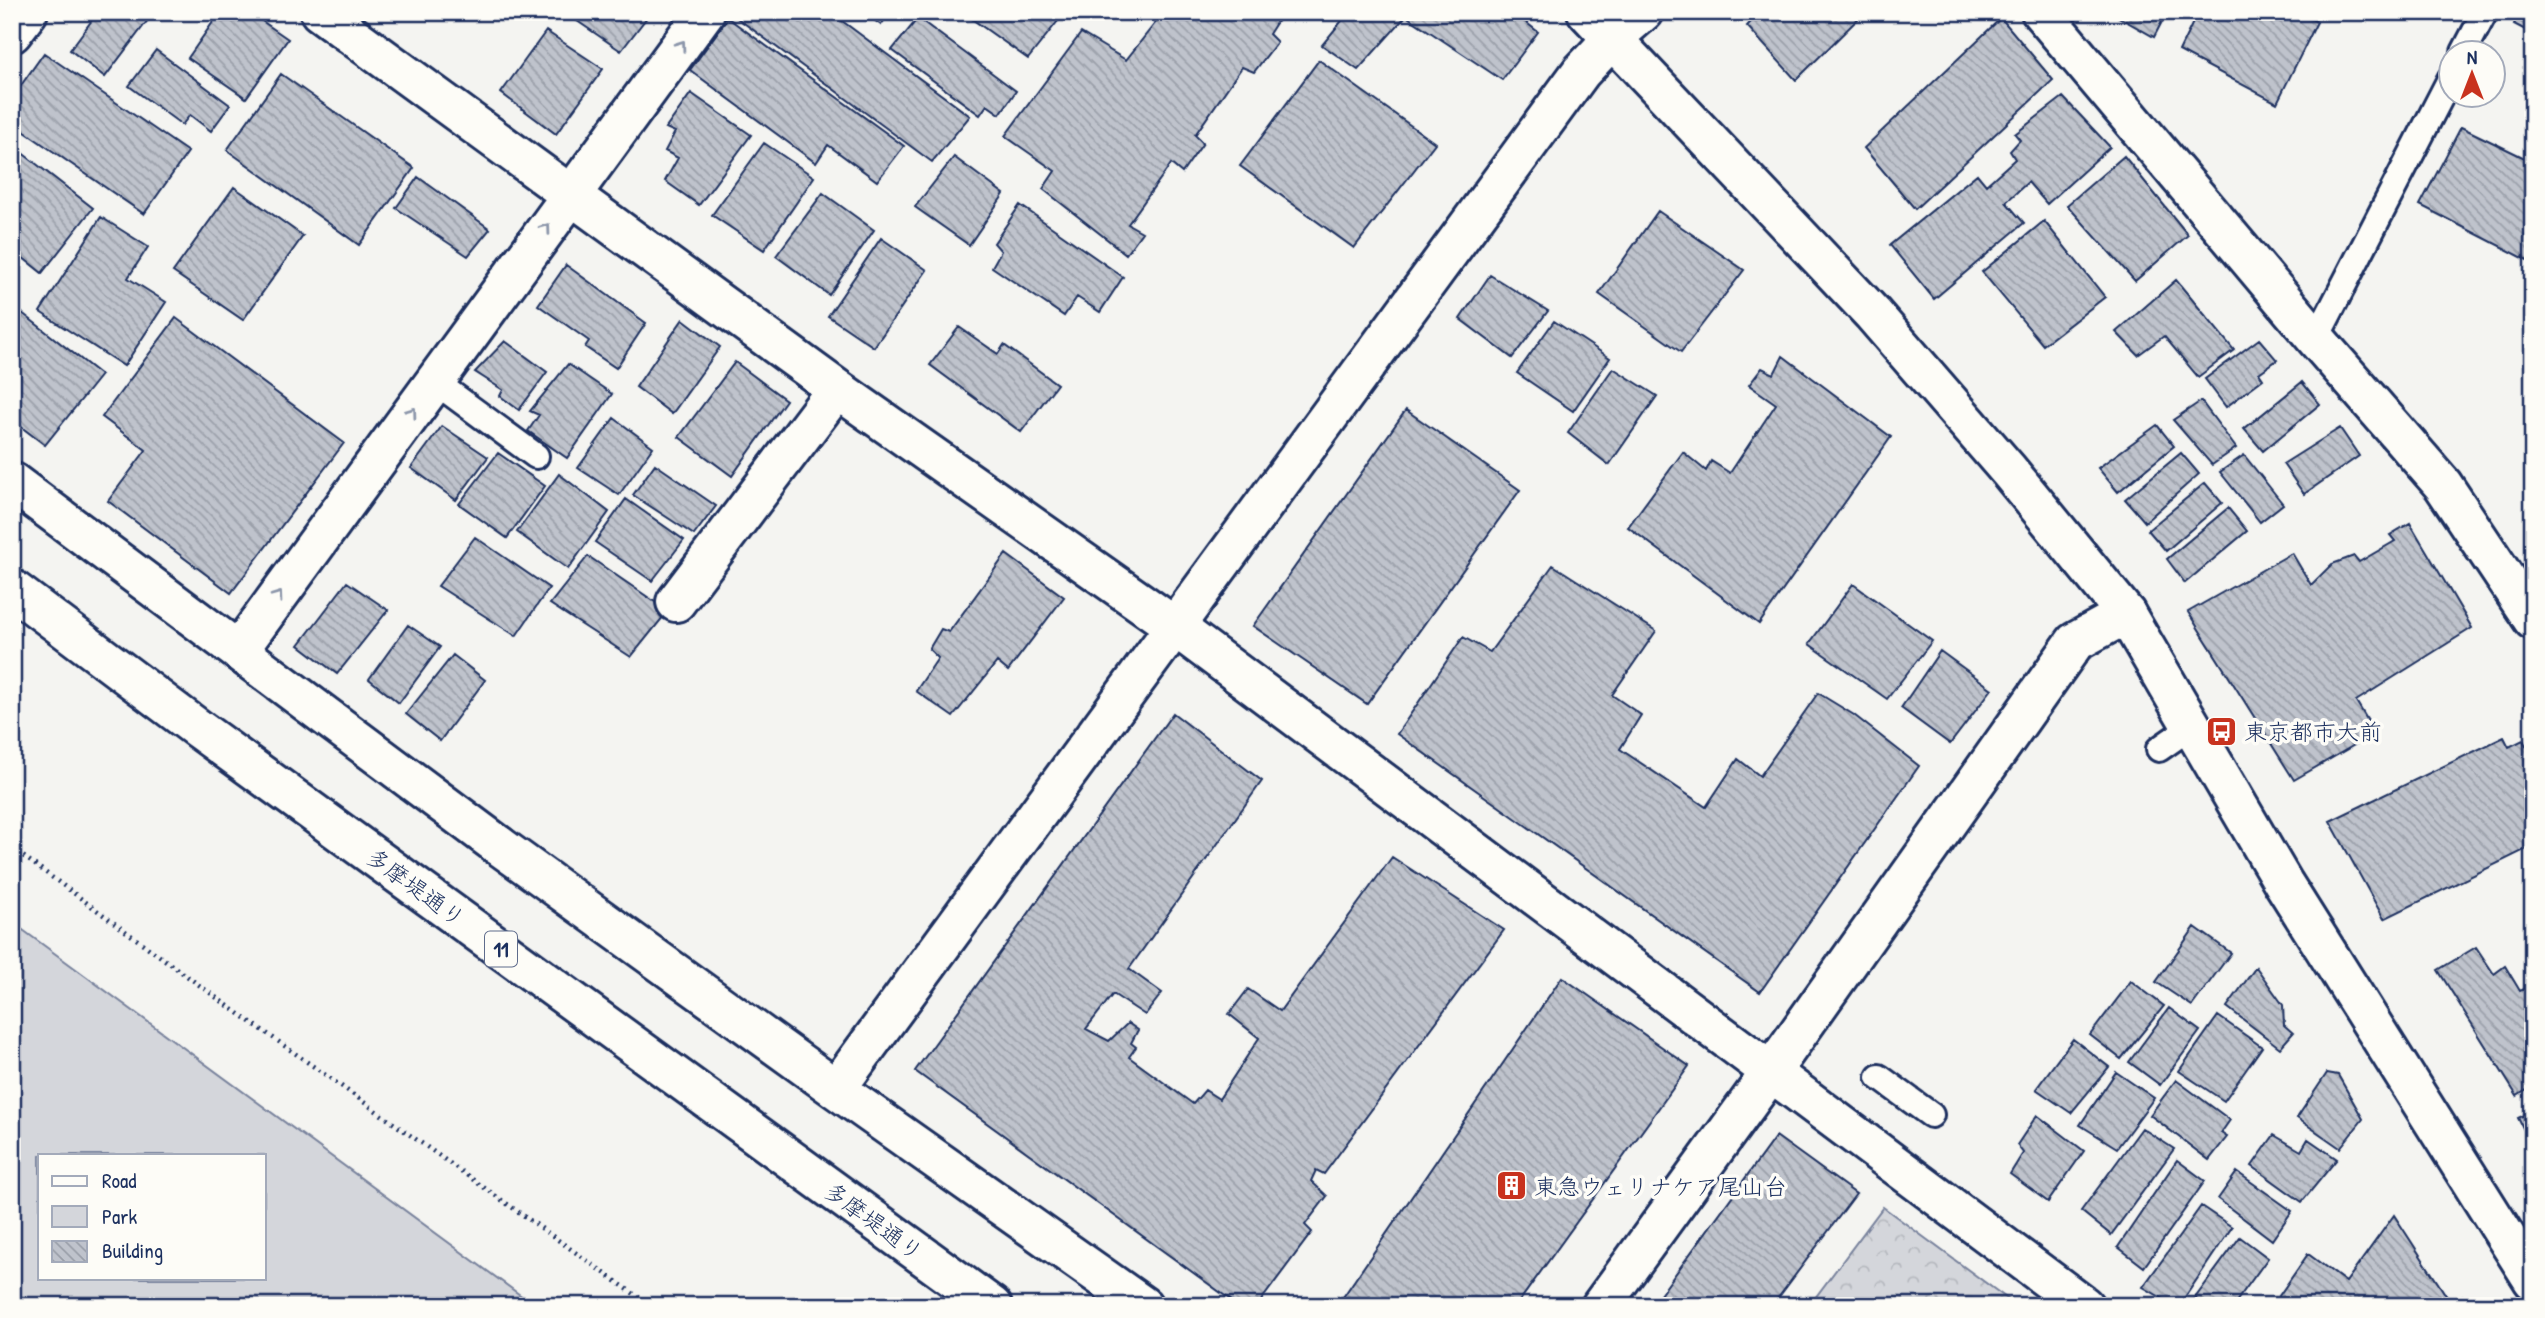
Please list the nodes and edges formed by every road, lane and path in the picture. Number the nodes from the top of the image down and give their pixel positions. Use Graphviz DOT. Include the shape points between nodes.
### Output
graph roads {
  1 [pos="28,12"];
  2 [pos="320,12"];
  3 [pos="705,12"];
  4 [pos="1643,12"];
  5 [pos="2041,12"];
  6 [pos="2485,12"];
  7 [pos="1600,26"];
  8 [pos="12,33"];
  9 [pos="2471,38"];
  10 [pos="2436,108"];
  11 [pos="570,196"];
  12 [pos="2316,339"];
  13 [pos="434,381"];
  14 [pos="837,389"];
  15 [pos="536,456"];
  16 [pos="12,482"];
  17 [pos="12,589"];
  18 [pos="676,602"];
  19 [pos="2126,614"];
  20 [pos="2533,620"];
  21 [pos="1174,626"];
  22 [pos="238,651"];
  23 [pos="2192,726"];
  24 [pos="2159,749"];
  25 [pos="12,848"];
  26 [pos="1770,1073"];
  27 [pos="1879,1077"];
  28 [pos="836,1089"];
  29 [pos="1931,1115"];
  30 [pos="2533,1280"];
  31 [pos="651,1306"];
  32 [pos="992,1306"];
  33 [pos="1143,1306"];
  34 [pos="1601,1306"];
  35 [pos="2084,1306"];
  1 -- 8 [label="street"];
  2 -- 11 [label="street"];
  11 -- 3 [label="street, one-way"];
  4 -- 7 [label="street"];
  5 -- 12 [label="street"];
  6 -- 9 [label="lane"];
  7 -- 19 [label="street" via="1873,314"];
  7 -- 21 [label="street" via="1581,72"];
  10 -- 12 [label="lane"];
  13 -- 11 [label="street, one-way"];
  11 -- 14 [label="street"];
  12 -- 20 [label="street" via="2443,485"];
  13 -- 15 [label="lane"];
  22 -- 13 [label="street, one-way"];
  14 -- 18 [label="street"];
  14 -- 21 [label="street"];
  16 -- 22 [label="street"];
  17 -- 32 [label="street, 多摩堤通り / 11"];
  19 -- 23 [label="street"];
  19 -- 26 [label="street" via="2075,642"];
  21 -- 26 [label="street"];
  21 -- 28 [label="street"];
  22 -- 28 [label="street"];
  23 -- 24 [label="lane"];
  23 -- 30 [label="street" via="2284,884"];
  25 -- 31 [label="path"];
  26 -- 34 [label="street"];
  26 -- 35 [label="street"];
  27 -- 29 [label="lane"];
  28 -- 33 [label="street"];
}
